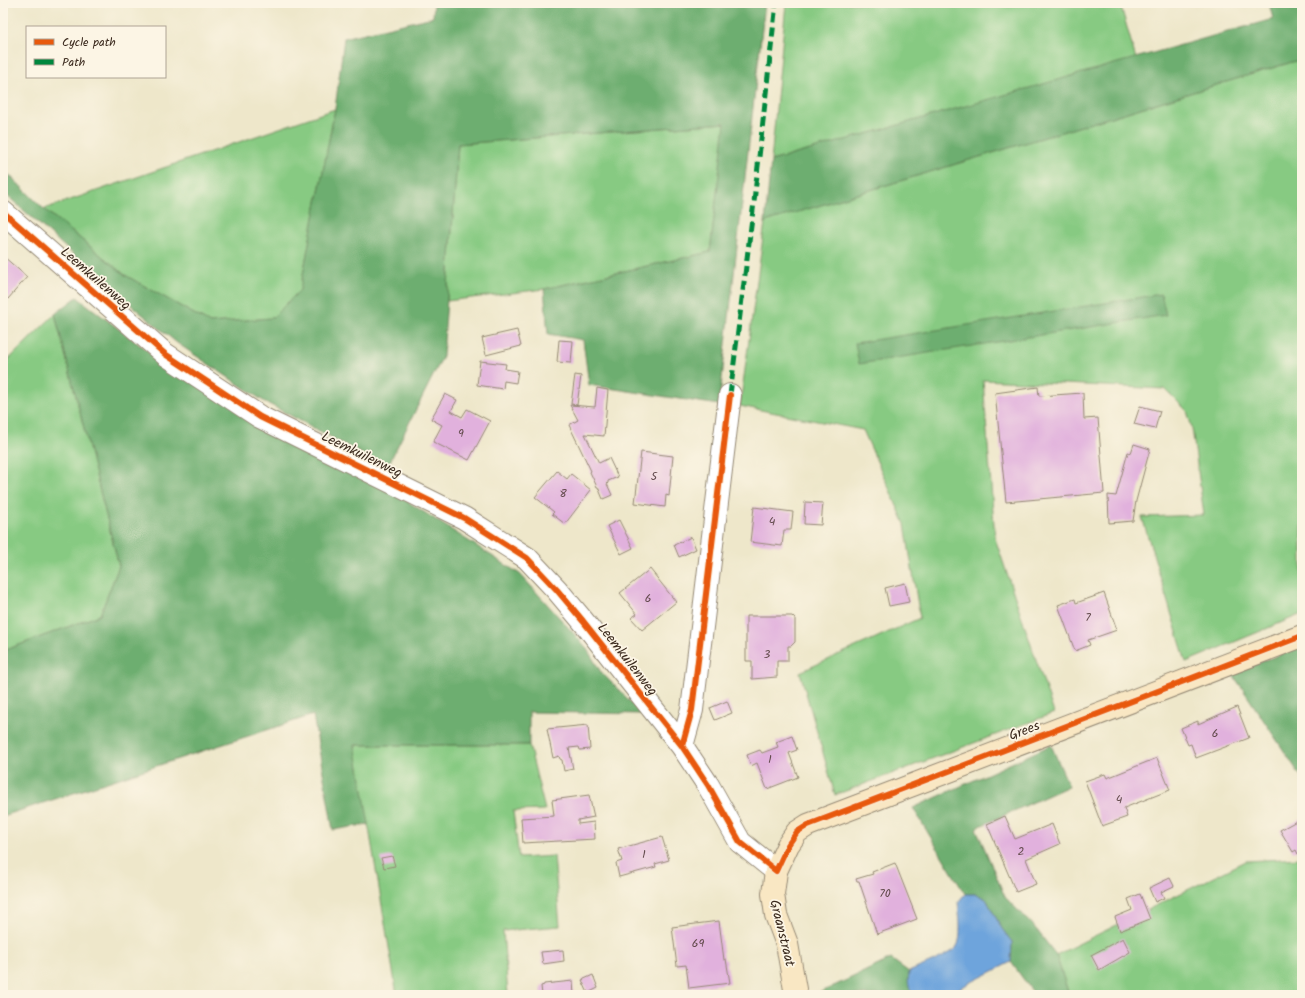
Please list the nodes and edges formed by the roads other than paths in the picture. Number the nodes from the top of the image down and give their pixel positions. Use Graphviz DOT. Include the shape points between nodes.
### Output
graph roads {
  1 [pos="3,212"];
  2 [pos="730,395"];
  3 [pos="1302,636"];
  4 [pos="682,746"];
  5 [pos="776,871"];
  6 [pos="796,995"];
  1 -- 4 [label="street, Leemkuilenweg" via="165,354 260,417 464,518 527,558 583,621"];
  2 -- 4 [label="street" via="692,710"];
  3 -- 5 [label="street, Grees" via="808,826 797,832"];
  4 -- 5 [label="street, Leemkuilenweg" via="708,785 740,842"];
  5 -- 6 [label="street, Graanstraat" via="773,894 776,915 787,944"];
}
